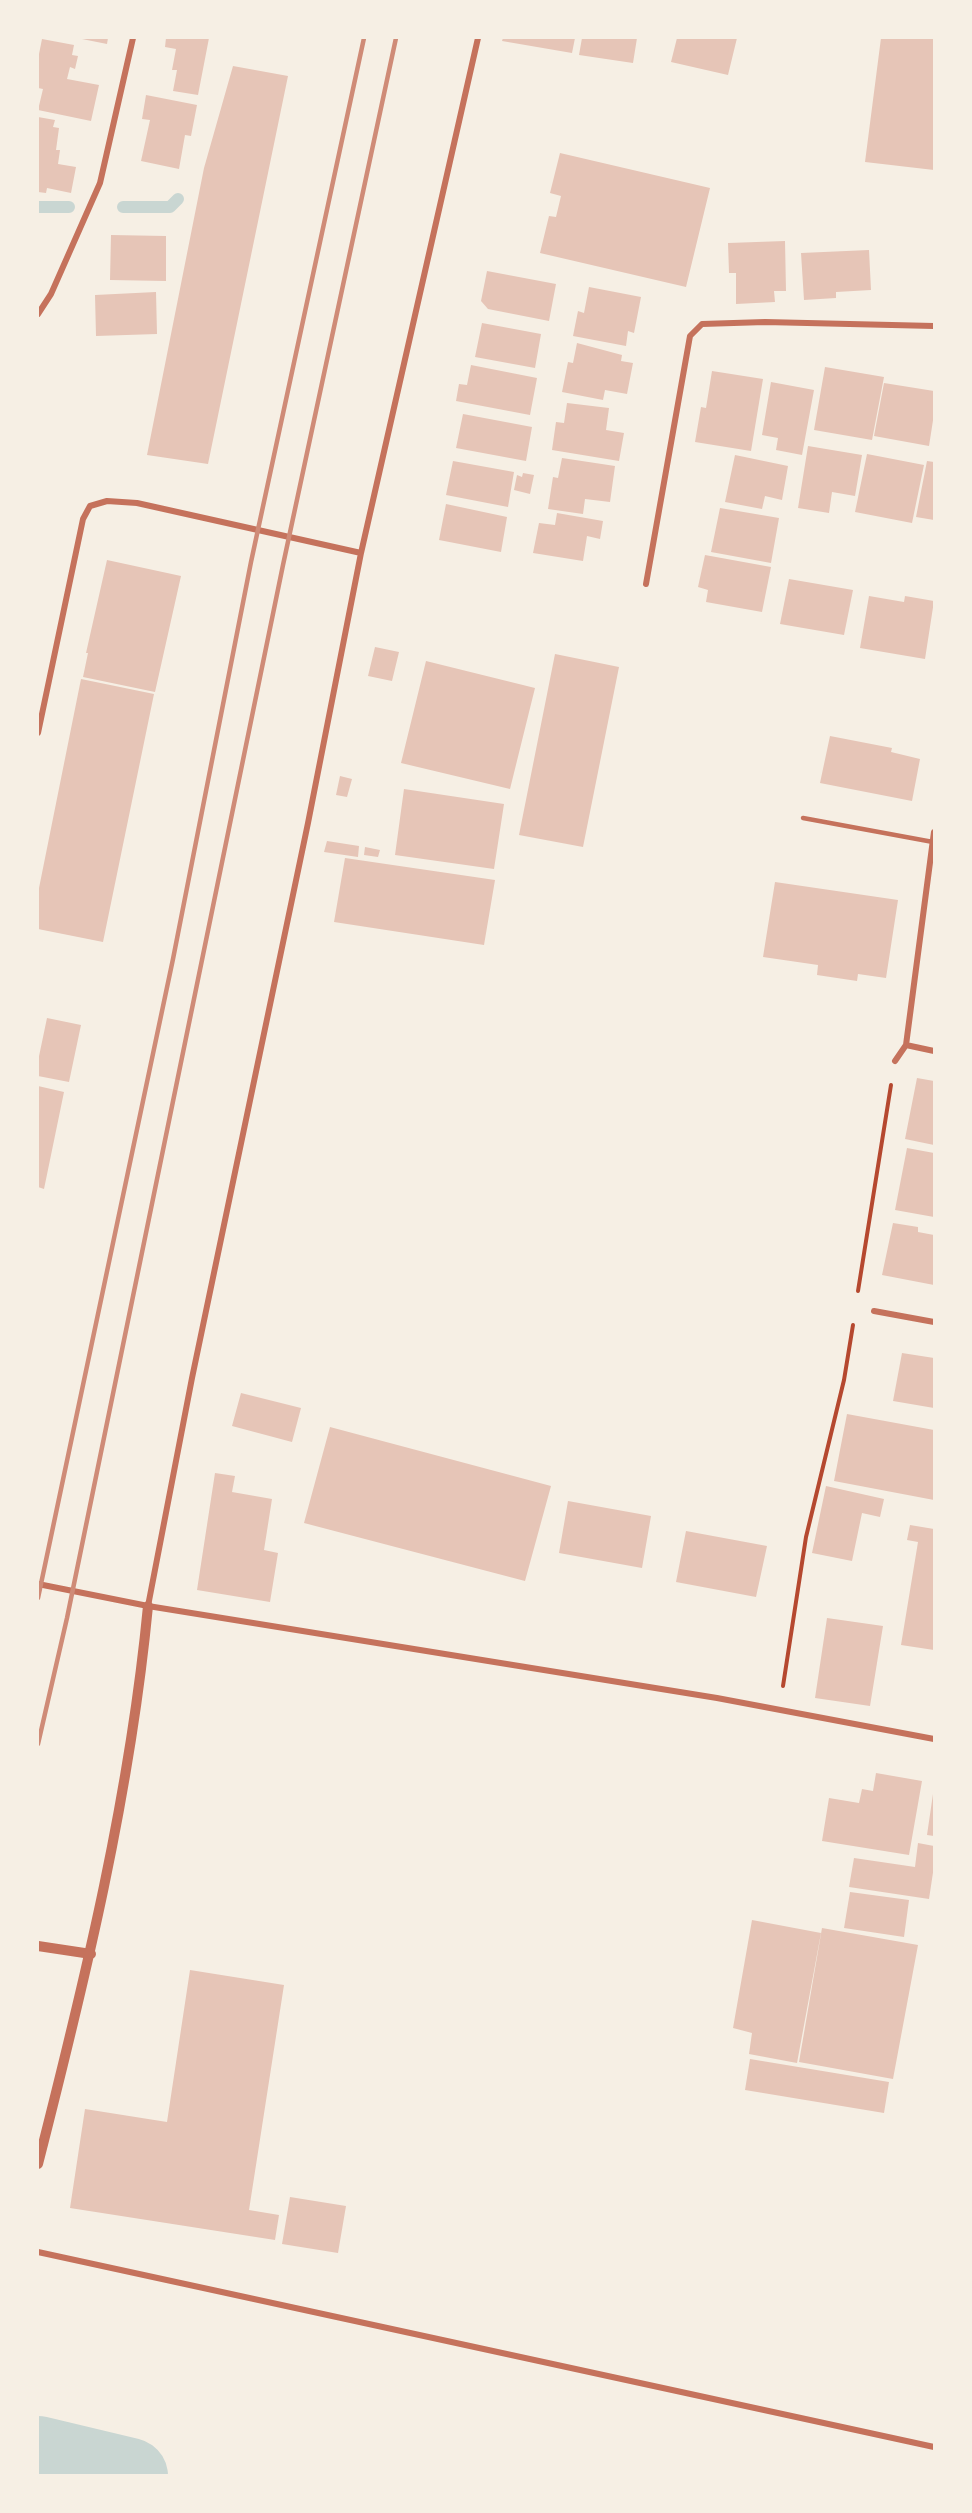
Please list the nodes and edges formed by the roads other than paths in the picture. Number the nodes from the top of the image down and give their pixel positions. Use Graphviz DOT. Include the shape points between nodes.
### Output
graph roads {
  1 [pos="133,38"];
  2 [pos="478,38"];
  3 [pos="38,314"];
  4 [pos="934,326"];
  5 [pos="361,553"];
  6 [pos="646,584"];
  7 [pos="38,733"];
  8 [pos="803,818"];
  9 [pos="934,832"];
  10 [pos="933,842"];
  11 [pos="906,1046"];
  12 [pos="934,1051"];
  13 [pos="895,1061"];
  14 [pos="873,1311"];
  15 [pos="934,1322"];
  16 [pos="38,1584"];
  17 [pos="148,1606"];
  18 [pos="934,1739"];
  19 [pos="38,1946"];
  20 [pos="91,1954"];
  21 [pos="38,2164"];
  22 [pos="38,2252"];
  23 [pos="934,2447"];
  1 -- 3 [label="street" via="100,183 51,294"];
  2 -- 5 [label="street"];
  4 -- 6 [label="street" via="702,324 690,336"];
  5 -- 7 [label="street" via="137,503 107,501 90,506 83,519"];
  5 -- 17 [label="street"];
  8 -- 10 [label="lane"];
  9 -- 10 [label="street"];
  10 -- 11 [label="street"];
  11 -- 12 [label="street"];
  11 -- 13 [label="street"];
  14 -- 15 [label="street"];
  16 -- 17 [label="street"];
  17 -- 18 [label="street" via="717,1698"];
  17 -- 20 [label="street" via="129,1754"];
  19 -- 20 [label="street"];
  20 -- 21 [label="street"];
  22 -- 23 [label="street"];
}
